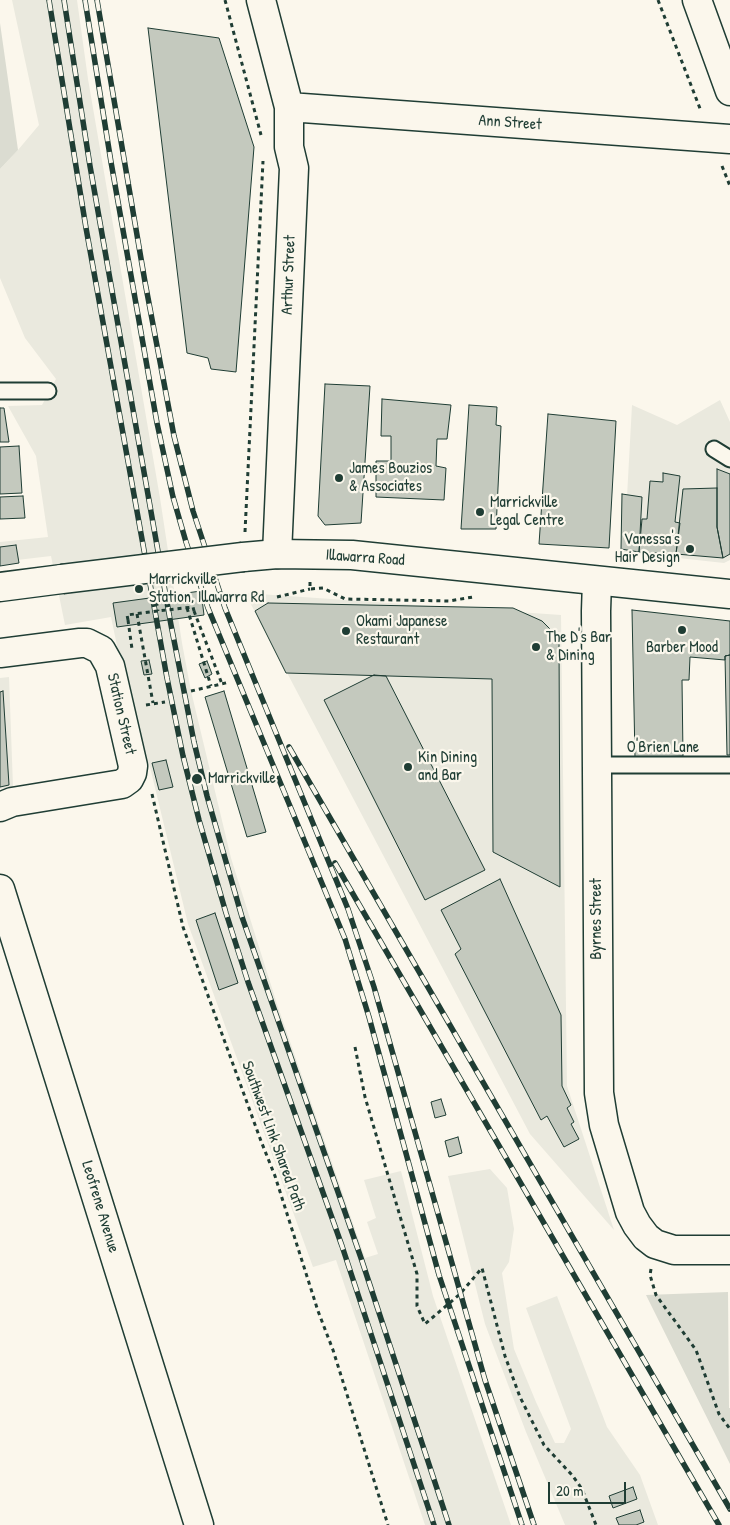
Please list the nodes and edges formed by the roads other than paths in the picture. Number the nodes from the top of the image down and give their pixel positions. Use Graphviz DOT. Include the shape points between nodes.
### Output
graph roads {
  1 [pos="260,0"];
  2 [pos="697,0"];
  3 [pos="730,91"];
  4 [pos="289,107"];
  5 [pos="720,138"];
  6 [pos="0,391"];
  7 [pos="48,391"];
  8 [pos="714,449"];
  9 [pos="730,459"];
  10 [pos="277,554"];
  11 [pos="598,581"];
  12 [pos="0,587"];
  13 [pos="730,594"];
  14 [pos="0,653"];
  15 [pos="596,765"];
  16 [pos="730,765"];
  17 [pos="0,807"];
  18 [pos="0,889"];
  19 [pos="730,1250"];
  20 [pos="199,1525"];
  1 -- 4 [label="street, Arthur Street"];
  2 -- 3 [label="street"];
  4 -- 5 [label="street, Ann Street"];
  4 -- 10 [label="street, Arthur Street" via="294,168"];
  6 -- 7 [label="lane"];
  8 -- 9 [label="lane"];
  10 -- 11 [label="street, Illawarra Road" via="352,555"];
  10 -- 12 [label="street, Illawarra Road, bridge" via="244,547"];
  11 -- 13 [label="street, Illawarra Road"];
  11 -- 15 [label="street, Byrnes Street"];
  14 -- 17 [label="street, Station Street" via="80,643 101,650 110,666 132,760 132,773 122,784 12,802"];
  15 -- 16 [label="lane, O'Brien Lane"];
  15 -- 19 [label="street, Byrnes Street" via="599,1093 604,1125 630,1212 646,1237 655,1244 674,1250"];
  18 -- 20 [label="street, Leofrene Avenue"];
}
